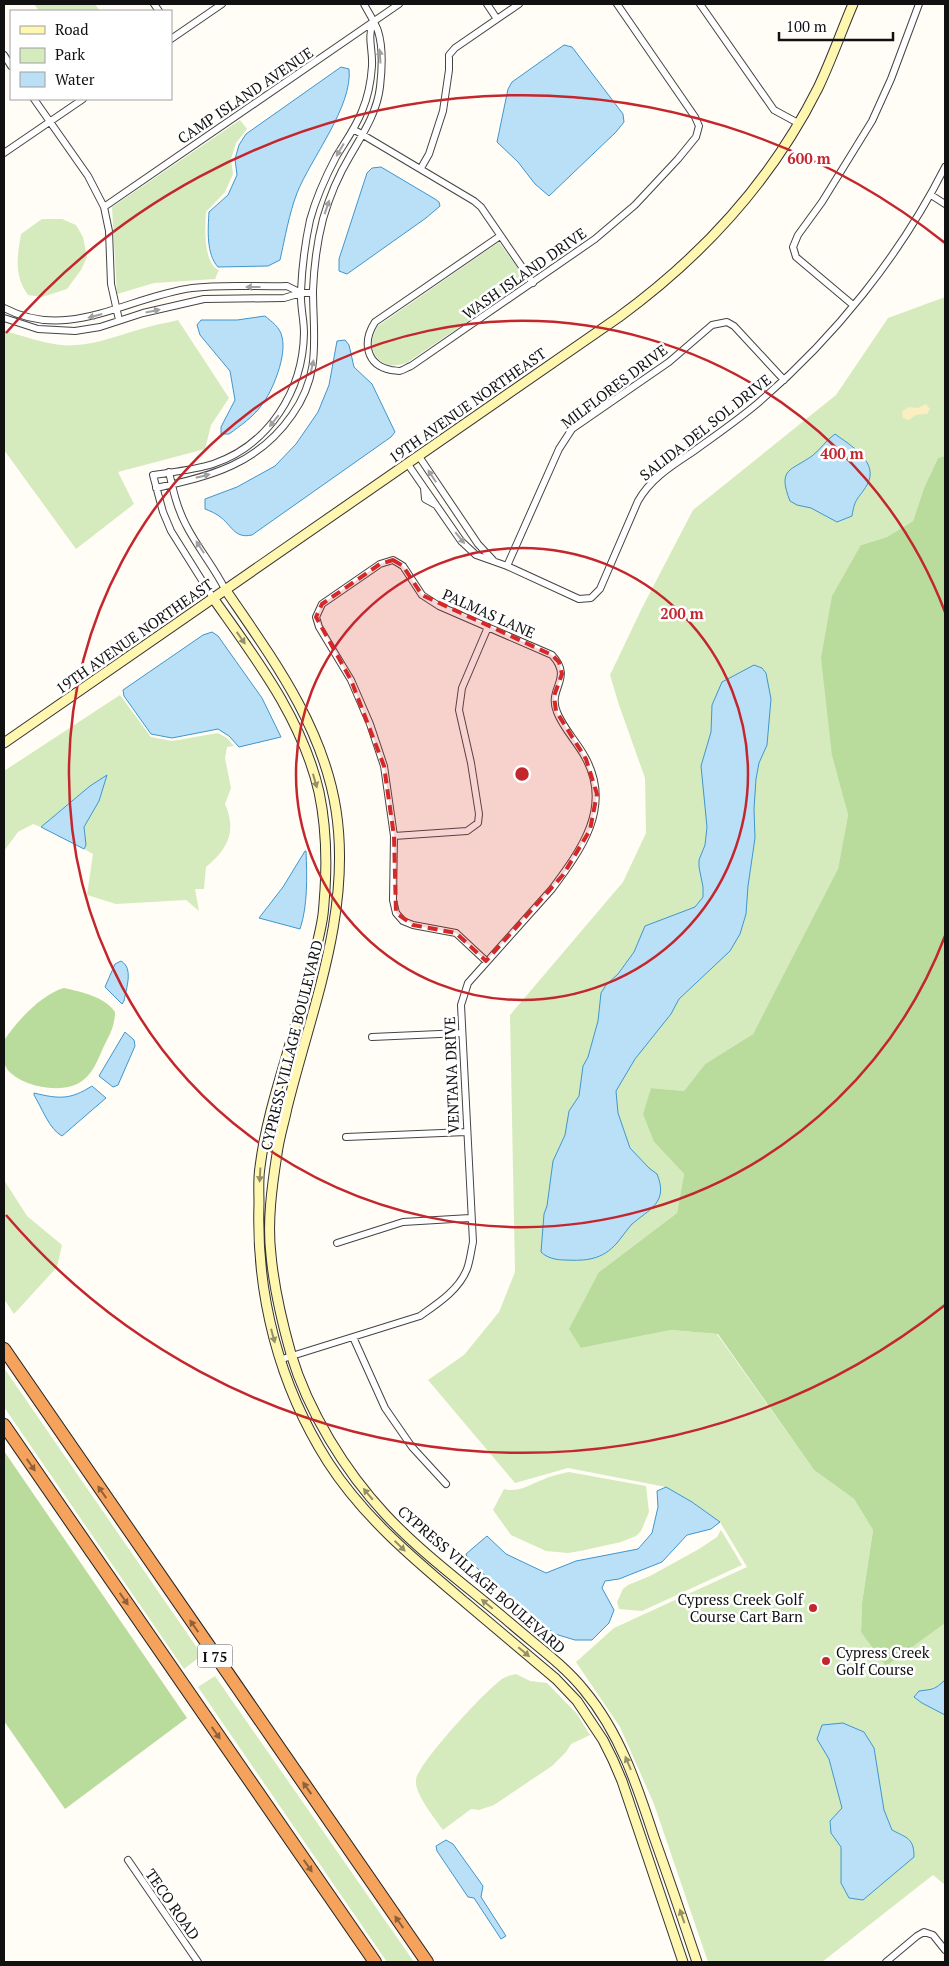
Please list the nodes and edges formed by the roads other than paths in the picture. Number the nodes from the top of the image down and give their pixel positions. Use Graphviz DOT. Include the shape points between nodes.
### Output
graph roads {
  1 [pos="222,4"];
  2 [pos="364,4"];
  3 [pos="399,4"];
  4 [pos="487,4"];
  5 [pos="519,4"];
  6 [pos="617,4"];
  7 [pos="700,4"];
  8 [pos="853,4"];
  9 [pos="918,4"];
  10 [pos="497,19"];
  11 [pos="373,22"];
  12 [pos="174,37"];
  13 [pos="35,100"];
  14 [pos="82,100"];
  15 [pos="50,121"];
  16 [pos="798,123"];
  17 [pos="353,129"];
  18 [pos="363,135"];
  19 [pos="4,153"];
  20 [pos="945,167"];
  21 [pos="421,168"];
  22 [pos="931,195"];
  23 [pos="945,204"];
  24 [pos="104,206"];
  25 [pos="500,236"];
  26 [pos="533,282"];
  27 [pos="300,293"];
  28 [pos="313,293"];
  29 [pos="854,305"];
  30 [pos="4,308"];
  31 [pos="116,309"];
  32 [pos="4,318"];
  33 [pos="40,320"];
  34 [pos="119,320"];
  35 [pos="38,328"];
  36 [pos="784,380"];
  37 [pos="418,455"];
  38 [pos="407,463"];
  39 [pos="169,472"];
  40 [pos="172,484"];
  41 [pos="156,488"];
  42 [pos="446,498"];
  43 [pos="436,505"];
  44 [pos="455,510"];
  45 [pos="445,517"];
  46 [pos="494,561"];
  47 [pos="507,566"];
  48 [pos="225,589"];
  49 [pos="214,598"];
  50 [pos="488,627"];
  51 [pos="559,662"];
  52 [pos="4,743"];
  53 [pos="394,836"];
  54 [pos="486,961"];
  55 [pos="462,1033"];
  56 [pos="372,1037"];
  57 [pos="466,1132"];
  58 [pos="346,1137"];
  59 [pos="470,1218"];
  60 [pos="338,1243"];
  61 [pos="354,1337"];
  62 [pos="4,1349"];
  63 [pos="292,1356"];
  64 [pos="279,1360"];
  65 [pos="4,1425"];
  66 [pos="446,1484"];
  67 [pos="128,1860"];
  68 [pos="945,1950"];
  69 [pos="198,1962"];
  70 [pos="375,1962"];
  71 [pos="427,1962"];
  72 [pos="684,1962"];
  73 [pos="698,1962"];
  74 [pos="886,1962"];
  1 -- 12 [label="street"];
  2 -- 11 [label="street"];
  3 -- 11 [label="street, CAMP ISLAND AVENUE"];
  4 -- 10 [label="street"];
  5 -- 10 [label="street"];
  6 -- 26 [label="street, WASH ISLAND DRIVE" via="695,117 698,131 678,159 635,204 595,239"];
  7 -- 16 [label="street" via="774,110"];
  8 -- 16 [label="street, 19TH AVENUE NORTHEAST" via="818,87"];
  9 -- 29 [label="street" via="872,121 793,247 796,257"];
  10 -- 21 [label="street" via="449,55 443,112"];
  11 -- 17 [label="street" via="369,34 372,66 369,88"];
  18 -- 11 [label="street, one-way" via="380,90 380,45"];
  11 -- 24 [label="street, CAMP ISLAND AVENUE"];
  13 -- 15 [label="street"];
  14 -- 15 [label="street"];
  15 -- 19 [label="street"];
  15 -- 24 [label="street" via="88,176"];
  16 -- 37 [label="street, 19TH AVENUE NORTHEAST" via="772,164 734,213 671,277"];
  17 -- 18 [label="street"];
  17 -- 27 [label="street, one-way" via="324,180 311,219"];
  18 -- 21 [label="street"];
  28 -- 18 [label="street, one-way" via="323,219 348,158"];
  20 -- 22 [label="street, SALIDA DEL SOL DRIVE"];
  21 -- 25 [label="street" via="474,201"];
  22 -- 23 [label="street"];
  22 -- 29 [label="street, SALIDA DEL SOL DRIVE"];
  24 -- 31 [label="street" via="110,231 111,284"];
  25 -- 26 [label="street"];
  25 -- 26 [label="street, WASH ISLAND DRIVE" via="375,322 369,332 368,344 375,362 399,371 411,366"];
  27 -- 28 [label="street"];
  27 -- 31 [label="street, one-way" via="287,286 193,288 153,296"];
  34 -- 27 [label="street, one-way" via="204,299 284,298"];
  27 -- 39 [label="street, one-way" via="303,349 298,374 281,412 266,430 230,457"];
  40 -- 28 [label="street, one-way" via="215,473 250,457 268,443 289,419 302,398 313,364 316,346"];
  29 -- 36 [label="street, SALIDA DEL SOL DRIVE" via="822,343"];
  30 -- 33 [label="street"];
  31 -- 33 [label="street, one-way" via="68,321"];
  31 -- 34 [label="street"];
  32 -- 35 [label="street"];
  33 -- 35 [label="street"];
  34 -- 35 [label="street" via="75,331"];
  36 -- 47 [label="street, SALIDA DEL SOL DRIVE" via="645,490 600,590 591,598 579,599"];
  36 -- 47 [label="street, MILFLORES DRIVE" via="734,326 727,322 712,325 669,362 568,434"];
  37 -- 38 [label="street, 19TH AVENUE NORTHEAST"];
  42 -- 37 [label="street, SALIDA DEL SOL DRIVE, one-way"];
  38 -- 43 [label="street, SALIDA DEL SOL DRIVE" via="424,487 425,499"];
  38 -- 48 [label="street, 19TH AVENUE NORTHEAST"];
  39 -- 40 [label="street"];
  39 -- 41 [label="street" via="153,475"];
  40 -- 41 [label="street"];
  48 -- 40 [label="street, one-way" via="186,526"];
  41 -- 49 [label="street" via="171,531"];
  42 -- 43 [label="street"];
  42 -- 44 [label="street, SALIDA DEL SOL DRIVE"];
  43 -- 45 [label="street, SALIDA DEL SOL DRIVE"];
  44 -- 45 [label="street"];
  44 -- 46 [label="street, SALIDA DEL SOL DRIVE"];
  45 -- 46 [label="street, SALIDA DEL SOL DRIVE, one-way" via="461,541 476,554"];
  46 -- 47 [label="street, SALIDA DEL SOL DRIVE"];
  48 -- 49 [label="street, 19TH AVENUE NORTHEAST"];
  48 -- 63 [label="street, CYPRESS VILLAGE BOULEVARD" via="282,672 310,725 331,787 339,838 340,879 335,923 277,1150 271,1206 270,1253"];
  49 -- 52 [label="street, 19TH AVENUE NORTHEAST"];
  49 -- 64 [label="street, CYPRESS VILLAGE BOULEVARD, one-way" via="289,712 319,792 327,858 323,918 269,1120 260,1167 260,1262 268,1317"];
  50 -- 51 [label="street, PALMAS LANE" via="552,655"];
  50 -- 53 [label="street" via="462,688 459,710 471,763 478,823 468,831"];
  50 -- 53 [label="street, PALMAS LANE" via="422,595 403,566 393,560 380,564 322,604 316,617 351,680 370,724 384,766"];
  51 -- 54 [label="street, VENTANA DRIVE" via="562,674 554,696 556,711 593,774 596,810 590,830 552,889"];
  53 -- 54 [label="street" via="393,900 396,912 403,921 413,925 456,933"];
  54 -- 55 [label="street, VENTANA DRIVE" via="468,983 461,1005"];
  55 -- 56 [label="street"];
  55 -- 57 [label="street, VENTANA DRIVE"];
  57 -- 58 [label="street"];
  57 -- 59 [label="street, VENTANA DRIVE"];
  59 -- 60 [label="street" via="403,1222"];
  59 -- 61 [label="street, VENTANA DRIVE" via="473,1242 467,1270 455,1287 420,1316"];
  61 -- 63 [label="street, VENTANA DRIVE"];
  61 -- 66 [label="street" via="386,1408 412,1447"];
  71 -- 62 [label="highway, I 75, one-way"];
  63 -- 64 [label="street, VENTANA DRIVE"];
  73 -- 63 [label="street, CYPRESS VILLAGE BOULEVARD, one-way" via="634,1777 621,1746 596,1706 554,1660 386,1515 330,1441"];
  64 -- 72 [label="street, CYPRESS VILLAGE BOULEVARD, one-way" via="310,1432 357,1502 401,1548 556,1679 594,1725 622,1781"];
  65 -- 70 [label="highway, I 75, one-way"];
  67 -- 69 [label="street, TECO ROAD"];
  68 -- 74 [label="street" via="933,1935 924,1932"];
}
